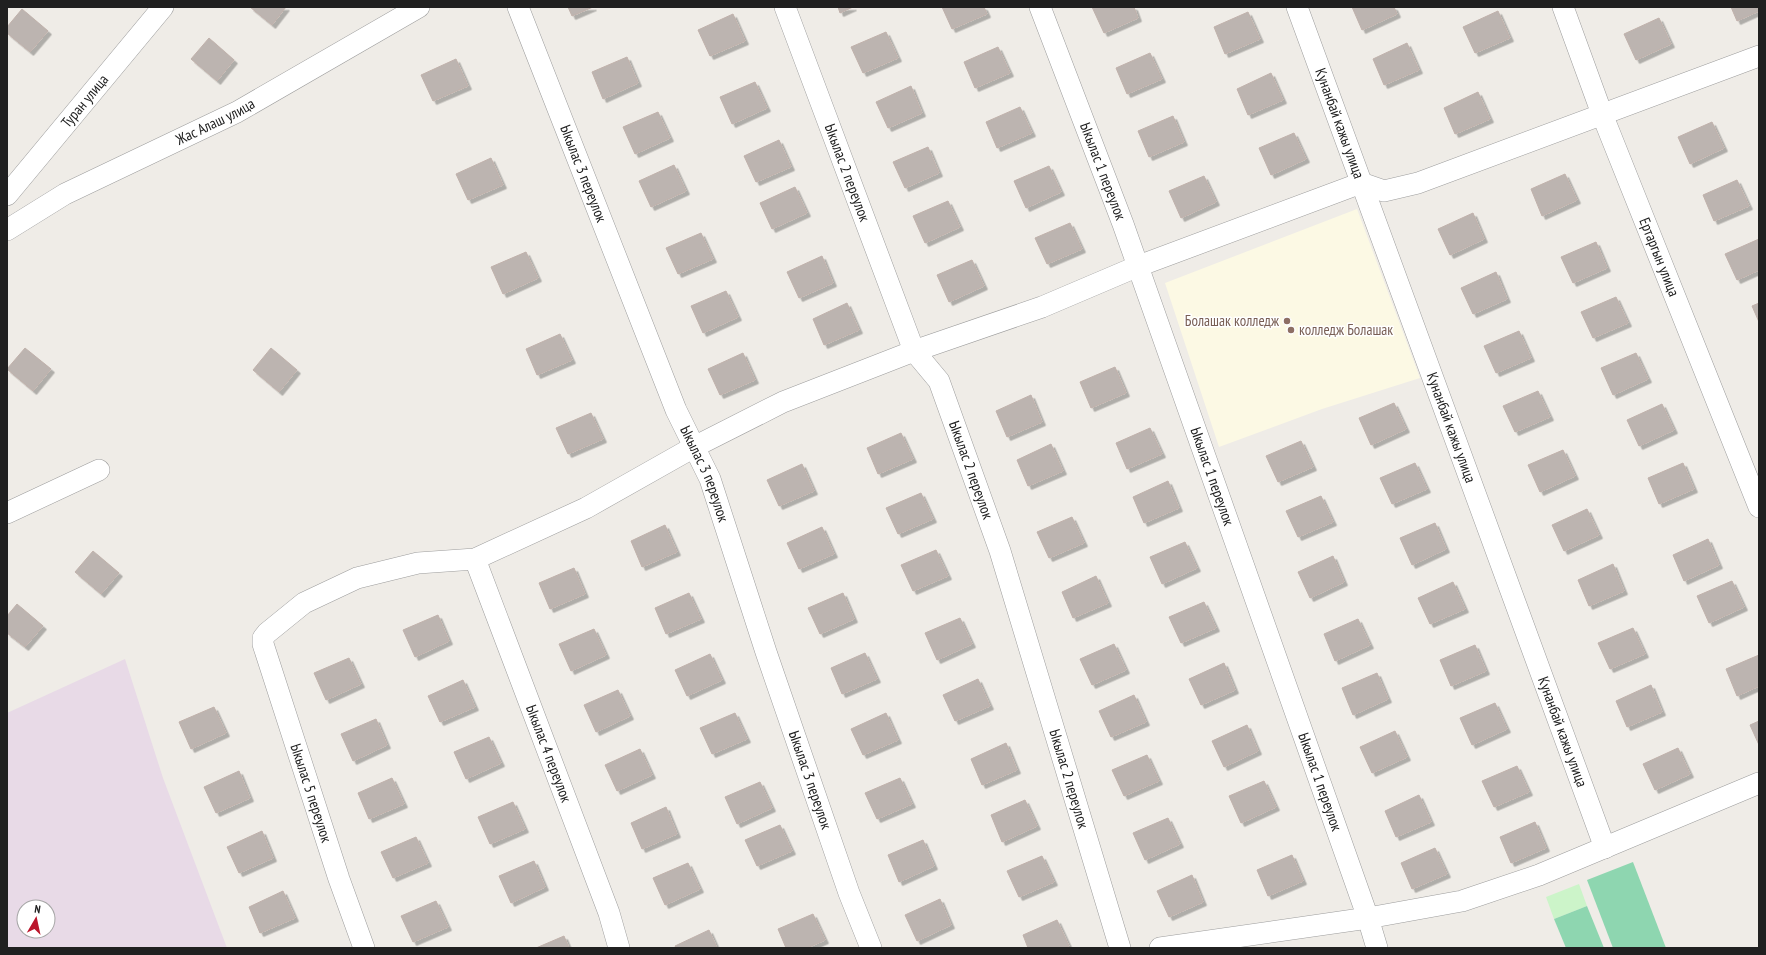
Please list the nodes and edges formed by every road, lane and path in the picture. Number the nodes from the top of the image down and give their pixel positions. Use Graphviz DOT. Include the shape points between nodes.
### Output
graph roads {
  1 [pos="163,7"];
  2 [pos="419,7"];
  3 [pos="518,7"];
  4 [pos="785,7"];
  5 [pos="1040,7"];
  6 [pos="1297,7"];
  7 [pos="1563,7"];
  8 [pos="1759,56"];
  9 [pos="1602,114"];
  10 [pos="1361,183"];
  11 [pos="7,195"];
  12 [pos="7,230"];
  13 [pos="1136,267"];
  14 [pos="914,351"];
  15 [pos="694,447"];
  16 [pos="99,470"];
  17 [pos="1759,507"];
  18 [pos="7,513"];
  19 [pos="475,559"];
  20 [pos="1759,784"];
  21 [pos="1606,848"];
  22 [pos="1368,918"];
  23 [pos="364,948"];
  24 [pos="619,948"];
  25 [pos="870,948"];
  26 [pos="1120,948"];
  27 [pos="1160,948"];
  28 [pos="1377,948"];
  1 -- 11 [label="street, Туран улица"];
  2 -- 12 [label="street, Жас Алаш улица" via="237,112 65,194"];
  3 -- 15 [label="street, Ыкылас 3 переулок" via="676,410"];
  4 -- 14 [label="street, Ыкылас 2 переулок"];
  5 -- 13 [label="street, Ыкылас 1 переулок"];
  6 -- 10 [label="street, Кунанбай кажы улица"];
  7 -- 9 [label="street, Ертаргын улица"];
  8 -- 9 [label="street"];
  9 -- 10 [label="street" via="1418,183 1384,191"];
  9 -- 17 [label="street, Ертаргын улица"];
  10 -- 13 [label="street"];
  10 -- 21 [label="street, Кунанбай кажы улица"];
  13 -- 14 [label="street" via="1042,307"];
  13 -- 22 [label="street, Ыкылас 1 переулок"];
  14 -- 15 [label="street" via="783,402"];
  14 -- 26 [label="street, Ыкылас 2 переулок" via="939,381 1000,551"];
  15 -- 19 [label="street" via="586,508"];
  15 -- 25 [label="street, Ыкылас 3 переулок" via="710,479 766,652"];
  16 -- 18 [label="street"];
  19 -- 23 [label="street, Ыкылас 5 переулок" via="418,563 357,578 304,603 263,638 339,879"];
  19 -- 24 [label="street, Ыкылас 4 переулок" via="609,913"];
  20 -- 21 [label="street"];
  21 -- 22 [label="street" via="1539,875 1462,901"];
  22 -- 27 [label="street"];
  22 -- 28 [label="street, Ыкылас 1 переулок"];
}
